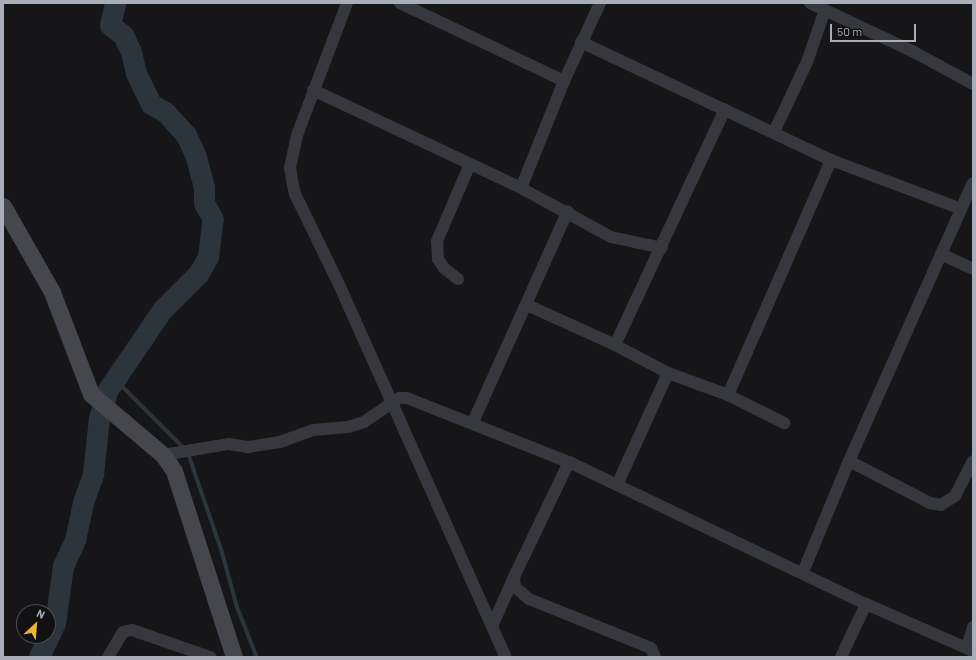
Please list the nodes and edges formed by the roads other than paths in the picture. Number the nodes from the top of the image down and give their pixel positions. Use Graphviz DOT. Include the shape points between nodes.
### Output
graph roads {
  1 [pos="347,3"];
  2 [pos="400,3"];
  3 [pos="600,3"];
  4 [pos="810,3"];
  5 [pos="825,10"];
  6 [pos="581,42"];
  7 [pos="564,81"];
  8 [pos="973,84"];
  9 [pos="313,90"];
  10 [pos="725,109"];
  11 [pos="774,132"];
  12 [pos="831,160"];
  13 [pos="470,164"];
  14 [pos="973,182"];
  15 [pos="521,188"];
  16 [pos="3,206"];
  17 [pos="959,208"];
  18 [pos="568,211"];
  19 [pos="662,248"];
  20 [pos="941,254"];
  21 [pos="973,269"];
  22 [pos="458,279"];
  23 [pos="527,305"];
  24 [pos="615,345"];
  25 [pos="668,373"];
  26 [pos="728,395"];
  27 [pos="391,403"];
  28 [pos="473,422"];
  29 [pos="784,423"];
  30 [pos="163,455"];
  31 [pos="849,460"];
  32 [pos="973,461"];
  33 [pos="569,462"];
  34 [pos="617,485"];
  35 [pos="803,572"];
  36 [pos="514,577"];
  37 [pos="866,604"];
  38 [pos="493,624"];
  39 [pos="973,627"];
  40 [pos="970,649"];
  41 [pos="108,657"];
  42 [pos="210,657"];
  43 [pos="234,657"];
  44 [pos="506,657"];
  45 [pos="655,657"];
  46 [pos="841,657"];
  1 -- 9 [label="street"];
  2 -- 7 [label="street"];
  3 -- 6 [label="street"];
  4 -- 5 [label="street"];
  5 -- 8 [label="street"];
  5 -- 11 [label="street" via="807,62"];
  6 -- 7 [label="street"];
  6 -- 10 [label="street"];
  7 -- 15 [label="street"];
  9 -- 13 [label="street"];
  9 -- 27 [label="street" via="292,155 295,194 338,280"];
  10 -- 11 [label="street"];
  10 -- 19 [label="street"];
  11 -- 12 [label="street"];
  12 -- 17 [label="street"];
  12 -- 26 [label="street"];
  13 -- 15 [label="street"];
  13 -- 22 [label="street" via="437,242 438,259 444,268"];
  14 -- 17 [label="street"];
  15 -- 18 [label="street"];
  16 -- 30 [label="street" via="52,292 91,394"];
  17 -- 20 [label="street"];
  18 -- 19 [label="street" via="611,237"];
  18 -- 23 [label="street"];
  19 -- 24 [label="street"];
  20 -- 21 [label="street"];
  20 -- 31 [label="street"];
  23 -- 24 [label="street"];
  23 -- 28 [label="street"];
  24 -- 25 [label="street"];
  25 -- 26 [label="street"];
  25 -- 34 [label="street"];
  26 -- 29 [label="street"];
  27 -- 28 [label="street" via="399,398 407,398"];
  27 -- 30 [label="street" via="364,422 348,427 313,430 280,442 248,447 229,444"];
  27 -- 38 [label="street"];
  28 -- 33 [label="street"];
  30 -- 43 [label="street" via="180,484"];
  31 -- 32 [label="street" via="930,503 941,505 955,496"];
  31 -- 35 [label="street"];
  33 -- 34 [label="street"];
  33 -- 36 [label="street"];
  34 -- 35 [label="street"];
  35 -- 37 [label="street"];
  36 -- 38 [label="street"];
  36 -- 45 [label="street" via="515,587 529,599 651,648"];
  37 -- 40 [label="street"];
  37 -- 46 [label="street"];
  38 -- 44 [label="street"];
  39 -- 40 [label="street"];
  41 -- 42 [label="street" via="123,632 132,630"];
}
